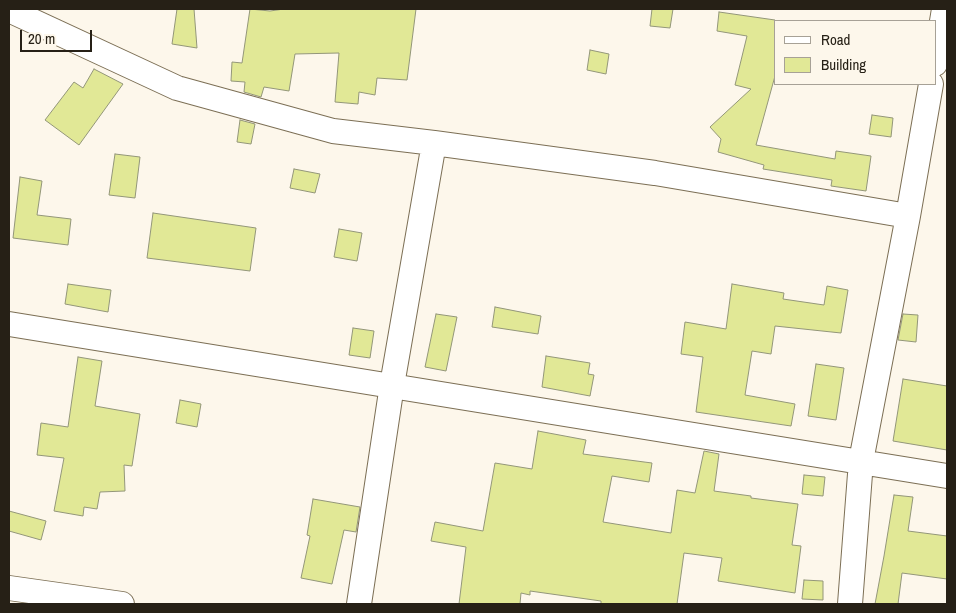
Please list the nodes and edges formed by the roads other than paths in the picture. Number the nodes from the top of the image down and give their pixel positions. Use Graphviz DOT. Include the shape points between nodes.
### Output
graph roads {
  1 [pos="944,9"];
  2 [pos="9,10"];
  3 [pos="936,58"];
  4 [pos="931,85"];
  5 [pos="434,143"];
  6 [pos="908,216"];
  7 [pos="9,324"];
  8 [pos="392,385"];
  9 [pos="861,460"];
  10 [pos="947,476"];
  11 [pos="9,588"];
  12 [pos="122,604"];
  13 [pos="359,604"];
  14 [pos="850,604"];
  1 -- 3 [label="street"];
  2 -- 5 [label="street" via="178,88 332,130"];
  4 -- 6 [label="street"];
  5 -- 6 [label="street" via="655,173"];
  5 -- 8 [label="street"];
  6 -- 9 [label="street"];
  7 -- 8 [label="street"];
  8 -- 9 [label="street"];
  8 -- 13 [label="street"];
  9 -- 10 [label="street"];
  9 -- 14 [label="street"];
  11 -- 12 [label="street"];
}
